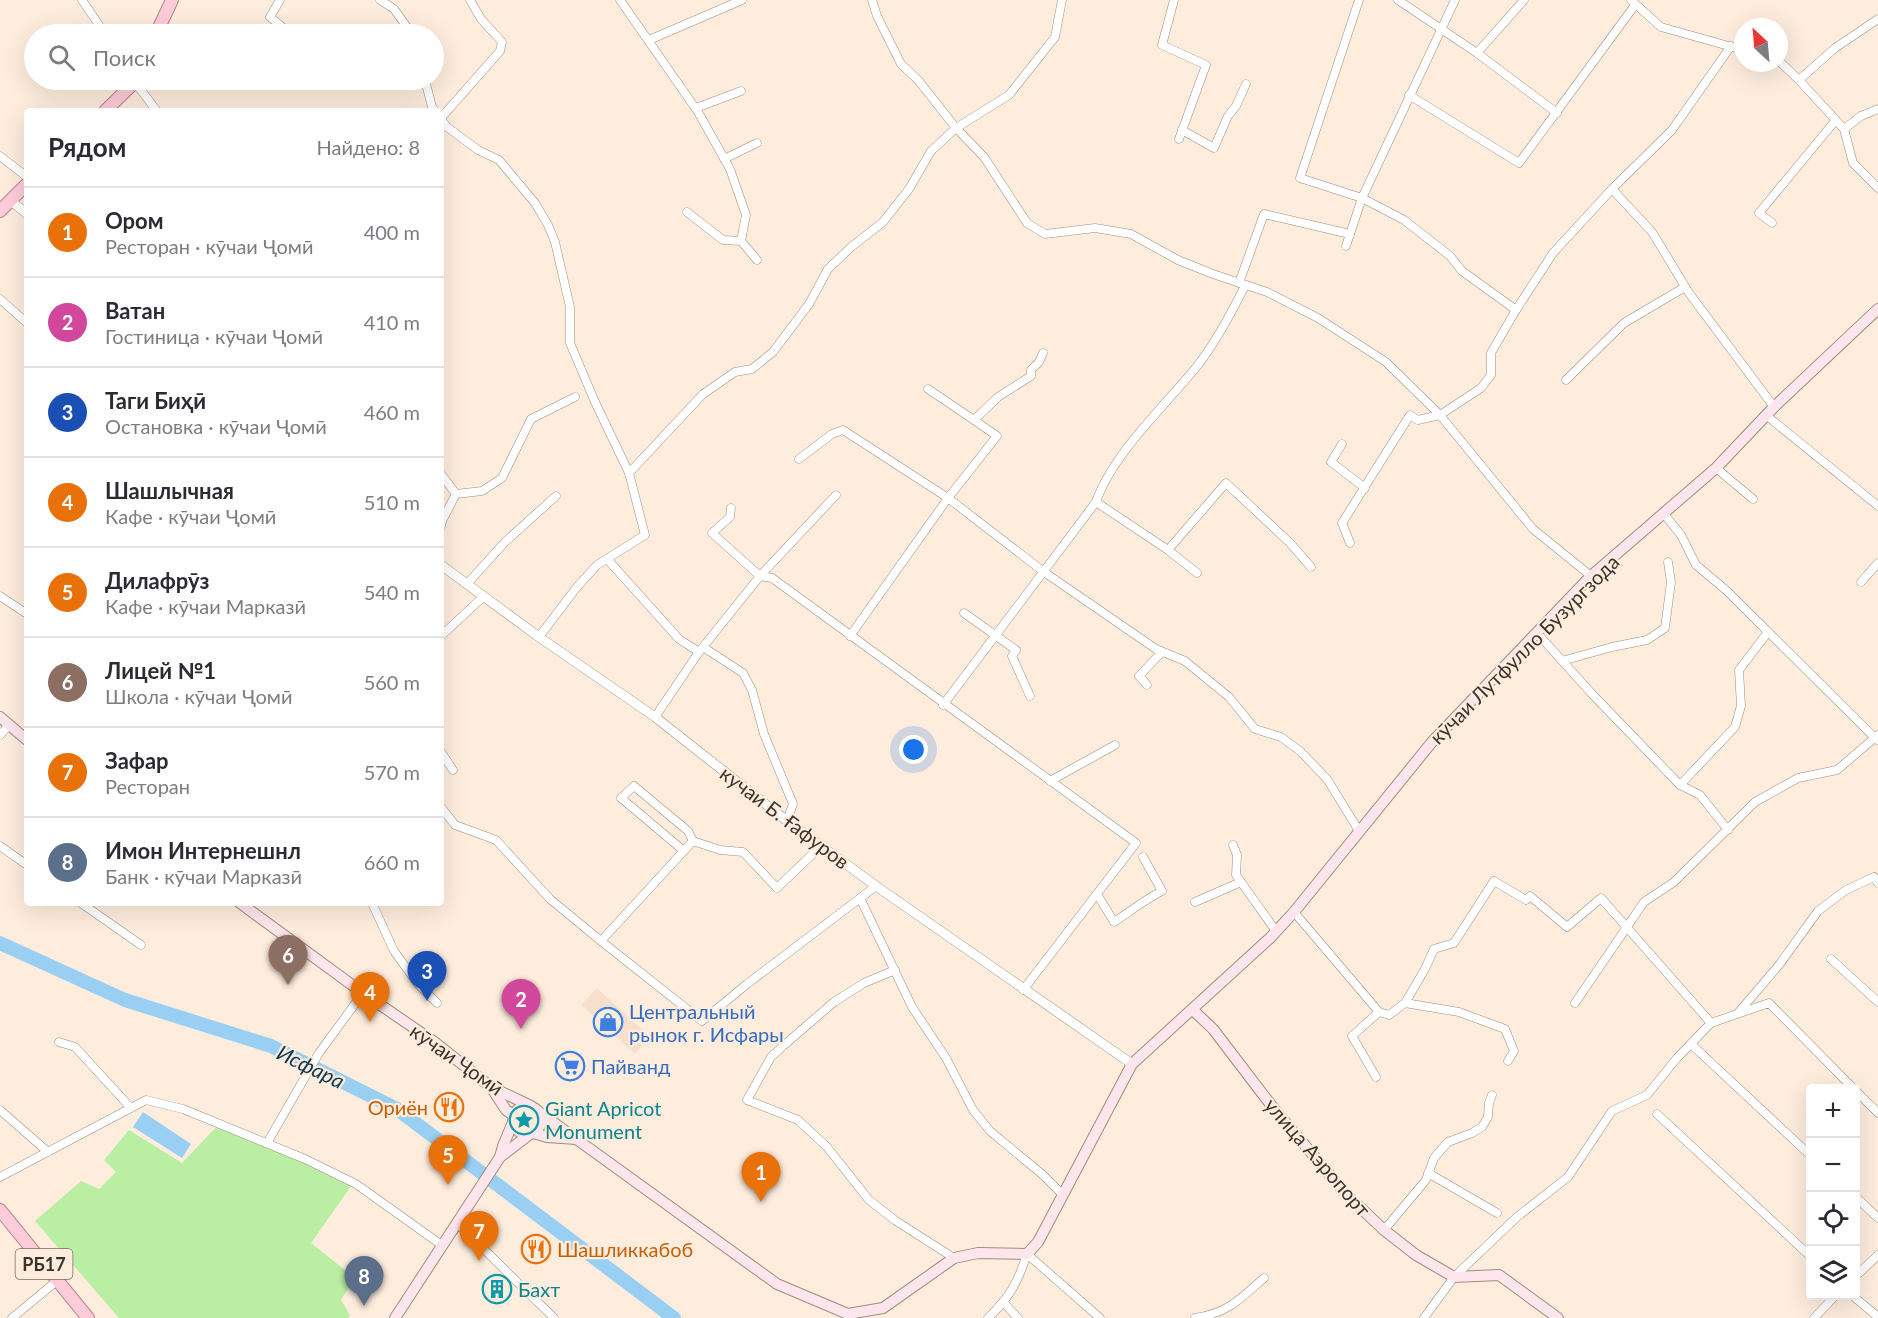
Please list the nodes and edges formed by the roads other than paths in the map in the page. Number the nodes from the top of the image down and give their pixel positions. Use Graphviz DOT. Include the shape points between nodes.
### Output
graph roads {
  1 [pos="82,0"];
  2 [pos="172,0"];
  3 [pos="280,0"];
  4 [pos="380,0"];
  5 [pos="470,0"];
  6 [pos="620,0"];
  7 [pos="742,0"];
  8 [pos="872,0"];
  9 [pos="1062,0"];
  10 [pos="1174,0"];
  11 [pos="1359,0"];
  12 [pos="1398,0"];
  13 [pos="1455,0"];
  14 [pos="1524,0"];
  15 [pos="1633,2"];
  16 [pos="1878,19"];
  17 [pos="98,24"];
  18 [pos="161,24"];
  19 [pos="279,24"];
  20 [pos="405,24"];
  21 [pos="1442,29"];
  22 [pos="649,40"];
  23 [pos="1731,46"];
  24 [pos="1734,47"];
  25 [pos="1477,53"];
  26 [pos="1788,70"];
  27 [pos="1799,80"];
  28 [pos="1246,84"];
  29 [pos="125,90"];
  30 [pos="142,90"];
  31 [pos="428,90"];
  32 [pos="741,91"];
  33 [pos="1409,95"];
  34 [pos="108,108"];
  35 [pos="155,108"];
  36 [pos="434,108"];
  37 [pos="696,108"];
  38 [pos="1878,109"];
  39 [pos="1557,113"];
  40 [pos="444,115"];
  41 [pos="1835,121"];
  42 [pos="444,122"];
  43 [pos="957,128"];
  44 [pos="1844,129"];
  45 [pos="1182,130"];
  46 [pos="1179,139"];
  47 [pos="757,143"];
  48 [pos="0,156"];
  49 [pos="724,159"];
  50 [pos="24,175"];
  51 [pos="24,187"];
  52 [pos="1878,188"];
  53 [pos="1612,189"];
  54 [pos="1362,198"];
  55 [pos="10,200"];
  56 [pos="0,211"];
  57 [pos="24,212"];
  58 [pos="687,212"];
  59 [pos="1773,223"];
  60 [pos="1350,234"];
  61 [pos="741,241"];
  62 [pos="1346,246"];
  63 [pos="757,260"];
  64 [pos="1242,285"];
  65 [pos="1685,287"];
  66 [pos="0,299"];
  67 [pos="1516,310"];
  68 [pos="1876,313"];
  69 [pos="24,320"];
  70 [pos="1043,353"];
  71 [pos="1566,380"];
  72 [pos="928,389"];
  73 [pos="575,397"];
  74 [pos="1770,411"];
  75 [pos="1440,415"];
  76 [pos="974,420"];
  77 [pos="1342,444"];
  78 [pos="799,459"];
  79 [pos="1716,468"];
  80 [pos="629,473"];
  81 [pos="444,478"];
  82 [pos="1365,488"];
  83 [pos="456,494"];
  84 [pos="836,495"];
  85 [pos="556,496"];
  86 [pos="948,498"];
  87 [pos="1753,499"];
  88 [pos="1096,502"];
  89 [pos="1878,506"];
  90 [pos="731,508"];
  91 [pos="1664,514"];
  92 [pos="444,517"];
  93 [pos="1350,543"];
  94 [pos="1168,550"];
  95 [pos="608,560"];
  96 [pos="1668,562"];
  97 [pos="1878,563"];
  98 [pos="444,567"];
  99 [pos="1311,567"];
  100 [pos="1044,572"];
  101 [pos="1197,573"];
  102 [pos="760,576"];
  103 [pos="1590,576"];
  104 [pos="1861,582"];
  105 [pos="467,584"];
  106 [pos="0,596"];
  107 [pos="484,596"];
  108 [pos="24,612"];
  109 [pos="964,614"];
  110 [pos="1768,632"];
  111 [pos="444,633"];
  112 [pos="1538,633"];
  113 [pos="995,635"];
  114 [pos="850,636"];
  115 [pos="539,637"];
  116 [pos="701,650"];
  117 [pos="1162,652"];
  118 [pos="1562,661"];
  119 [pos="1147,685"];
  120 [pos="1030,696"];
  121 [pos="943,705"];
  122 [pos="0,717"];
  123 [pos="655,717"];
  124 [pos="9,725"];
  125 [pos="0,735"];
  126 [pos="24,738"];
  127 [pos="1877,738"];
  128 [pos="1115,746"];
  129 [pos="444,756"];
  130 [pos="453,770"];
  131 [pos="1050,781"];
  132 [pos="1680,784"];
  133 [pos="444,811"];
  134 [pos="787,821"];
  135 [pos="1728,830"];
  136 [pos="1359,831"];
  137 [pos="693,841"];
  138 [pos="822,845"];
  139 [pos="1233,845"];
  140 [pos="0,846"];
  141 [pos="684,851"];
  142 [pos="1143,857"];
  143 [pos="24,863"];
  144 [pos="1241,882"];
  145 [pos="1878,883"];
  146 [pos="876,886"];
  147 [pos="1097,894"];
  148 [pos="860,898"];
  149 [pos="1195,902"];
  150 [pos="85,906"];
  151 [pos="244,906"];
  152 [pos="373,906"];
  153 [pos="1294,912"];
  154 [pos="1626,927"];
  155 [pos="1276,931"];
  156 [pos="601,941"];
  157 [pos="141,945"];
  158 [pos="1831,959"];
  159 [pos="895,970"];
  160 [pos="1023,990"];
  161 [pos="363,993"];
  162 [pos="1575,1002"];
  163 [pos="1878,1002"];
  164 [pos="437,1003"];
  165 [pos="1404,1003"];
  166 [pos="1193,1010"];
  167 [pos="1379,1012"];
  168 [pos="1737,1014"];
  169 [pos="1711,1023"];
  170 [pos="59,1042"];
  171 [pos="1691,1044"];
  172 [pos="1508,1061"];
  173 [pos="1132,1064"];
  174 [pos="1376,1077"];
  175 [pos="1848,1084"];
  176 [pos="491,1087"];
  177 [pos="1492,1095"];
  178 [pos="1860,1096"];
  179 [pos="131,1108"];
  180 [pos="535,1109"];
  181 [pos="0,1110"];
  182 [pos="1878,1113"];
  183 [pos="1657,1114"];
  184 [pos="513,1119"];
  185 [pos="532,1134"];
  186 [pos="576,1138"];
  187 [pos="267,1143"];
  188 [pos="1806,1151"];
  189 [pos="48,1152"];
  190 [pos="498,1160"];
  191 [pos="1428,1173"];
  192 [pos="0,1177"];
  193 [pos="1063,1195"];
  194 [pos="1860,1201"];
  195 [pos="0,1210"];
  196 [pos="1497,1213"];
  197 [pos="1878,1218"];
  198 [pos="457,1223"];
  199 [pos="1384,1230"];
  200 [pos="443,1246"];
  201 [pos="1806,1252"];
  202 [pos="1027,1254"];
  203 [pos="1878,1255"];
  204 [pos="954,1258"];
  205 [pos="1860,1272"];
  206 [pos="1454,1277"];
  207 [pos="1264,1278"];
  208 [pos="58,1281"];
  209 [pos="1831,1300"];
  210 [pos="1858,1300"];
  211 [pos="1004,1303"];
  212 [pos="866,1315"];
  213 [pos="1878,1317"];
  214 [pos="12,1318"];
  215 [pos="88,1318"];
  216 [pos="395,1318"];
  217 [pos="554,1318"];
  218 [pos="988,1318"];
  219 [pos="1018,1318"];
  220 [pos="1100,1318"];
  221 [pos="1195,1318"];
  222 [pos="1424,1318"];
  223 [pos="1558,1318"];
  224 [pos="1814,1318"];
  1 -- 17 [label="street"];
  2 -- 18 [label="main road"];
  3 -- 19 [label="street" via="270,16"];
  4 -- 20 [label="street" via="394,9"];
  5 -- 40 [label="street" via="502,42 500,51"];
  6 -- 22 [label="street"];
  7 -- 22 [label="street"];
  8 -- 43 [label="street" via="901,64"];
  9 -- 43 [label="street" via="1055,37 1009,95"];
  10 -- 45 [label="street" via="1162,45 1206,65"];
  11 -- 54 [label="street" via="1300,178"];
  12 -- 21 [label="street"];
  13 -- 21 [label="street"];
  14 -- 25 [label="street"];
  15 -- 23 [label="street" via="1661,27"];
  15 -- 39 [label="street"];
  16 -- 27 [label="street" via="1835,48"];
  21 -- 25 [label="street"];
  21 -- 33 [label="street"];
  22 -- 37 [label="street"];
  23 -- 24 [label="street"];
  23 -- 53 [label="street" via="1672,130"];
  25 -- 39 [label="street"];
  26 -- 27 [label="street"];
  27 -- 41 [label="street"];
  28 -- 45 [label="street" via="1214,148"];
  29 -- 34 [label="main road"];
  30 -- 35 [label="street"];
  31 -- 36 [label="street"];
  32 -- 37 [label="street"];
  33 -- 39 [label="street" via="1520,163"];
  33 -- 54 [label="street"];
  37 -- 49 [label="street"];
  38 -- 44 [label="street"];
  41 -- 44 [label="street"];
  41 -- 59 [label="street" via="1759,213"];
  42 -- 80 [label="street" via="478,150 499,160 548,225 570,307 570,343"];
  43 -- 64 [label="street" via="984,157 1027,223 1045,234 1095,228 1131,234 1178,260"];
  43 -- 80 [label="street" via="931,151 909,189 883,222 828,269 809,304 773,352 752,369 735,372 703,394"];
  44 -- 52 [label="street" via="1853,163"];
  45 -- 46 [label="street"];
  47 -- 49 [label="street"];
  48 -- 50 [label="street"];
  49 -- 61 [label="street" via="746,215"];
  51 -- 55 [label="main road"];
  53 -- 65 [label="street" via="1652,232"];
  53 -- 67 [label="street" via="1553,253"];
  54 -- 60 [label="street"];
  54 -- 67 [label="street" via="1404,220 1450,256 1462,271"];
  55 -- 56 [label="main road"];
  55 -- 57 [label="street"];
  58 -- 61 [label="street" via="723,240"];
  60 -- 62 [label="street"];
  60 -- 64 [label="street" via="1264,214"];
  61 -- 63 [label="street"];
  64 -- 75 [label="street" via="1267,292 1318,318 1386,362"];
  64 -- 88 [label="street" via="1218,337 1134,440 1103,483"];
  65 -- 71 [label="street" via="1624,323"];
  65 -- 74 [label="street"];
  66 -- 69 [label="street"];
  67 -- 75 [label="street" via="1491,353 1491,375 1472,396"];
  68 -- 74 [label="main road, кӯчаи Лутфулло Бузургзода"];
  70 -- 76 [label="street" via="1031,376 998,397"];
  72 -- 76 [label="street"];
  73 -- 83 [label="street" via="531,419 502,478 482,491"];
  74 -- 79 [label="main road, кӯчаи Лутфулло Бузургзода"];
  74 -- 89 [label="street"];
  75 -- 82 [label="street" via="1418,420 1410,415"];
  75 -- 103 [label="street" via="1533,529"];
  76 -- 86 [label="street" via="997,436"];
  77 -- 82 [label="street" via="1331,462"];
  78 -- 86 [label="street" via="843,430"];
  79 -- 87 [label="street"];
  79 -- 91 [label="main road, кӯчаи Лутфулло Бузургзода"];
  80 -- 95 [label="street" via="645,535"];
  81 -- 83 [label="street"];
  82 -- 93 [label="street" via="1342,523"];
  83 -- 92 [label="street"];
  84 -- 102 [label="street"];
  85 -- 105 [label="street" via="505,542"];
  86 -- 100 [label="street"];
  86 -- 114 [label="street"];
  88 -- 94 [label="street"];
  88 -- 100 [label="street"];
  90 -- 102 [label="street" via="730,517 712,533"];
  91 -- 103 [label="main road, кӯчаи Лутфулло Бузургзода"];
  91 -- 110 [label="street" via="1681,535 1696,565"];
  94 -- 99 [label="street" via="1226,483"];
  94 -- 101 [label="street"];
  95 -- 115 [label="street" via="577,587"];
  95 -- 116 [label="street" via="679,639"];
  96 -- 118 [label="street" via="1671,582 1665,628 1647,640"];
  97 -- 104 [label="street"];
  98 -- 105 [label="street, кучаи Б. Ғафуров"];
  100 -- 113 [label="street"];
  100 -- 117 [label="street"];
  102 -- 114 [label="street" via="772,578"];
  102 -- 116 [label="street"];
  103 -- 112 [label="main road, кӯчаи Лутфулло Бузургзода"];
  105 -- 107 [label="street, кучаи Б. Ғафуров"];
  106 -- 108 [label="street"];
  107 -- 111 [label="street"];
  107 -- 115 [label="street, кучаи Б. Ғафуров"];
  109 -- 113 [label="street"];
  110 -- 127 [label="street"];
  110 -- 132 [label="street" via="1739,670 1741,705 1735,727"];
  112 -- 118 [label="street"];
  112 -- 136 [label="main road, кӯчаи Лутфулло Бузургзода" via="1432,742"];
  113 -- 120 [label="street" via="1016,650 1012,656"];
  113 -- 121 [label="street"];
  114 -- 121 [label="street"];
  115 -- 123 [label="street, кучаи Б. Ғафуров"];
  116 -- 123 [label="street"];
  116 -- 134 [label="street" via="743,673 752,690 764,734 792,804"];
  117 -- 119 [label="street" via="1139,676"];
  117 -- 136 [label="street" via="1185,661 1229,697 1255,729 1281,737 1300,751 1327,779"];
  118 -- 132 [label="street"];
  121 -- 131 [label="street"];
  122 -- 124 [label="main road"];
  123 -- 134 [label="street, кучаи Б. Ғафуров"];
  124 -- 125 [label="street"];
  124 -- 126 [label="main road"];
  127 -- 135 [label="street" via="1836,770 1798,778 1755,802"];
  128 -- 131 [label="street"];
  129 -- 130 [label="street"];
  131 -- 147 [label="street" via="1136,843"];
  132 -- 135 [label="street" via="1700,795"];
  133 -- 156 [label="street" via="455,825 496,840 550,899"];
  134 -- 138 [label="street, кучаи Б. Ғафуров"];
  135 -- 154 [label="street" via="1674,882 1644,902"];
  136 -- 153 [label="main road, кӯчаи Лутфулло Бузургзода"];
  137 -- 138 [label="street" via="743,852 777,888"];
  137 -- 141 [label="street"];
  137 -- 141 [label="street" via="688,831 634,786 621,798"];
  138 -- 146 [label="street, кучаи Б. Ғафуров"];
  139 -- 144 [label="street" via="1236,875"];
  140 -- 143 [label="street"];
  141 -- 156 [label="street"];
  142 -- 147 [label="street" via="1162,891 1114,922"];
  144 -- 149 [label="street"];
  144 -- 155 [label="street"];
  145 -- 168 [label="street" via="1874,877 1846,890 1818,911"];
  146 -- 148 [label="street"];
  146 -- 160 [label="street, кучаи Б. Ғафуров"];
  147 -- 160 [label="street"];
  148 -- 156 [label="street" via="702,1021"];
  148 -- 159 [label="street"];
  150 -- 157 [label="street"];
  151 -- 161 [label="main road, кӯчаи Ҷомӣ"];
  152 -- 164 [label="street" via="394,951"];
  153 -- 155 [label="main road, кӯчаи Лутфулло Бузургзода"];
  153 -- 167 [label="street"];
  154 -- 162 [label="street"];
  154 -- 165 [label="street" via="1601,898 1567,927 1530,896 1526,900 1494,881 1454,943 1434,949"];
  154 -- 169 [label="street"];
  155 -- 166 [label="main road, кӯчаи Лутфулло Бузургзода"];
  158 -- 163 [label="street"];
  159 -- 193 [label="street" via="912,1007 946,1058 973,1110 990,1131"];
  159 -- 204 [label="street" via="864,982 834,1002 783,1046 771,1057 747,1100 798,1120 827,1147 869,1200"];
  160 -- 173 [label="street, кучаи Б. Ғафуров"];
  161 -- 176 [label="main road, кӯчаи Ҷомӣ"];
  161 -- 187 [label="street" via="319,1053"];
  165 -- 167 [label="street" via="1389,1015"];
  165 -- 172 [label="street" via="1459,1012 1505,1029 1514,1051"];
  166 -- 173 [label="main road, кӯчаи Лутфулло Бузургзода"];
  166 -- 199 [label="main road, улица Аэропорт" via="1213,1029 1340,1187"];
  167 -- 174 [label="street" via="1352,1036"];
  168 -- 169 [label="street"];
  168 -- 175 [label="street" via="1769,1003"];
  169 -- 171 [label="street"];
  170 -- 179 [label="street" via="75,1047"];
  171 -- 188 [label="street"];
  171 -- 206 [label="street" via="1647,1095 1612,1111 1568,1177 1517,1217"];
  173 -- 193 [label="main road"];
  176 -- 180 [label="main road, кӯчаи Ҷомӣ"];
  176 -- 184 [label="main road"];
  177 -- 191 [label="street" via="1482,1127 1448,1142 1434,1158"];
  178 -- 182 [label="street"];
  179 -- 187 [label="street" via="146,1100 183,1109"];
  179 -- 189 [label="street"];
  180 -- 184 [label="main road" via="522,1106"];
  180 -- 185 [label="main road" via="541,1116 540,1126"];
  180 -- 186 [label="main road, кӯчаи Ҷомӣ"];
  181 -- 189 [label="street"];
  183 -- 201 [label="street"];
  184 -- 185 [label="main road" via="521,1133"];
  184 -- 190 [label="main road"];
  185 -- 186 [label="main road"];
  185 -- 190 [label="main road"];
  186 -- 212 [label="main road, кӯчаи Ҷомӣ" via="777,1284 848,1314"];
  187 -- 200 [label="street" via="356,1184"];
  189 -- 192 [label="street"];
  190 -- 198 [label="main road"];
  191 -- 196 [label="street"];
  191 -- 199 [label="street"];
  193 -- 202 [label="main road" via="1038,1242"];
  194 -- 197 [label="street"];
  195 -- 208 [label="main road, РБ17"];
  198 -- 200 [label="main road"];
  198 -- 217 [label="street"];
  199 -- 206 [label="main road, улица Аэропорт"];
  200 -- 216 [label="main road"];
  202 -- 204 [label="main road, кӯчаи Ҷомӣ" via="978,1253"];
  202 -- 211 [label="street" via="1018,1282"];
  202 -- 220 [label="street"];
  203 -- 205 [label="street"];
  204 -- 212 [label="main road, кӯчаи Ҷомӣ" via="883,1308"];
  206 -- 222 [label="street"];
  206 -- 223 [label="main road" via="1499,1275"];
  207 -- 221 [label="street" via="1230,1307"];
  208 -- 214 [label="street"];
  208 -- 215 [label="main road, РБ17"];
  209 -- 224 [label="street"];
  210 -- 213 [label="street"];
  211 -- 218 [label="street"];
  211 -- 219 [label="street"];
}
